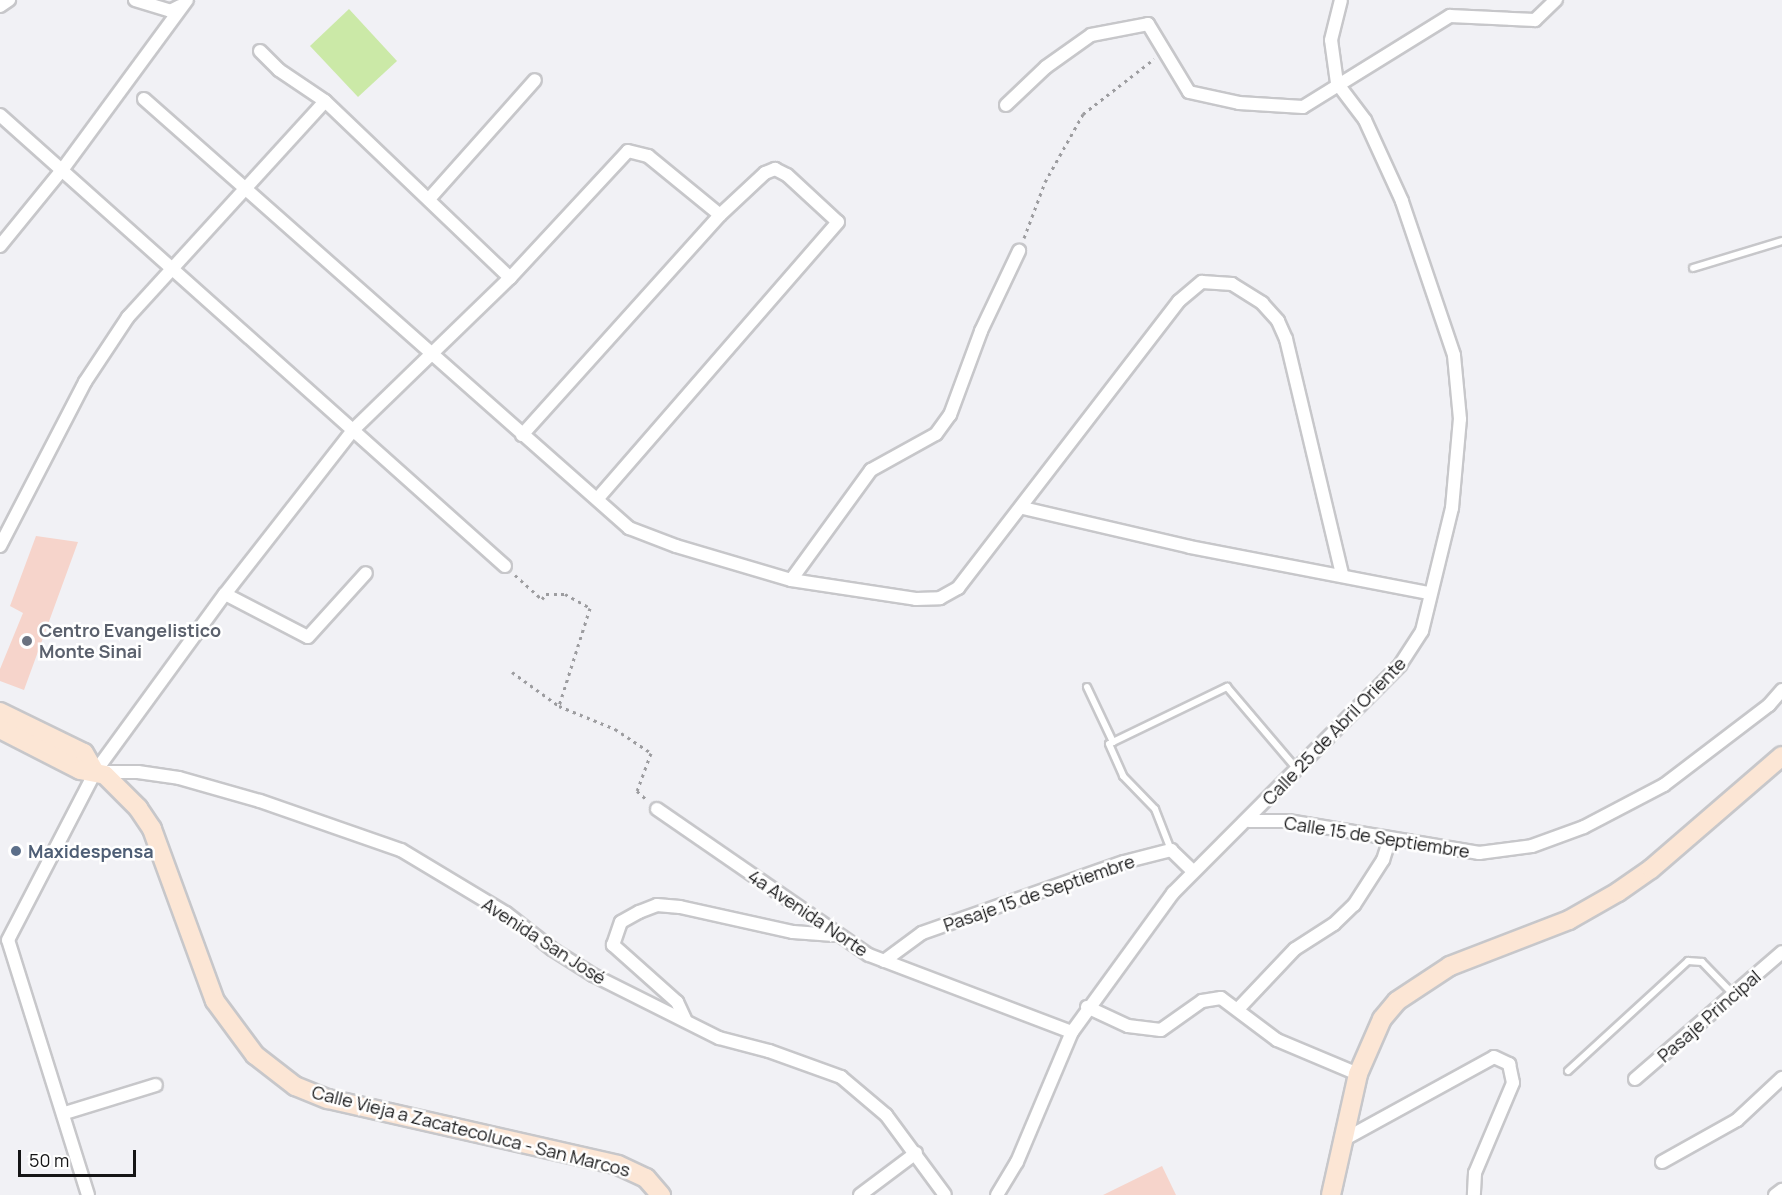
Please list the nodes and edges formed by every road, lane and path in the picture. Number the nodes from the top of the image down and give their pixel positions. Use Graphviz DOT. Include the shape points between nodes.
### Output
graph roads {
  1 [pos="9,0"];
  2 [pos="135,0"];
  3 [pos="1341,0"];
  4 [pos="1556,0"];
  5 [pos="184,3"];
  6 [pos="0,6"];
  7 [pos="260,51"];
  8 [pos="1164,52"];
  9 [pos="535,80"];
  10 [pos="1337,83"];
  11 [pos="144,99"];
  12 [pos="325,101"];
  13 [pos="1006,105"];
  14 [pos="0,115"];
  15 [pos="62,170"];
  16 [pos="247,189"];
  17 [pos="429,199"];
  18 [pos="720,215"];
  19 [pos="1782,241"];
  20 [pos="0,246"];
  21 [pos="1019,251"];
  22 [pos="1693,268"];
  23 [pos="173,269"];
  24 [pos="510,278"];
  25 [pos="432,351"];
  26 [pos="353,430"];
  27 [pos="522,435"];
  28 [pos="598,498"];
  29 [pos="1023,508"];
  30 [pos="0,546"];
  31 [pos="505,566"];
  32 [pos="366,573"];
  33 [pos="1342,574"];
  34 [pos="791,580"];
  35 [pos="1430,593"];
  36 [pos="225,594"];
  37 [pos="512,672"];
  38 [pos="1087,687"];
  39 [pos="1782,690"];
  40 [pos="559,706"];
  41 [pos="0,712"];
  42 [pos="0,729"];
  43 [pos="1113,742"];
  44 [pos="1782,756"];
  45 [pos="1296,768"];
  46 [pos="95,772"];
  47 [pos="657,809"];
  48 [pos="1248,821"];
  49 [pos="1390,838"];
  50 [pos="1171,849"];
  51 [pos="1193,871"];
  52 [pos="836,935"];
  53 [pos="1782,952"];
  54 [pos="884,962"];
  55 [pos="1733,995"];
  56 [pos="1087,1007"];
  57 [pos="1239,1008"];
  58 [pos="685,1019"];
  59 [pos="1072,1032"];
  60 [pos="1568,1071"];
  61 [pos="1358,1074"];
  62 [pos="1782,1078"];
  63 [pos="1635,1079"];
  64 [pos="156,1085"];
  65 [pos="65,1113"];
  66 [pos="1343,1140"];
  67 [pos="916,1153"];
  68 [pos="1662,1162"];
  69 [pos="1782,1190"];
  70 [pos="88,1195"];
  71 [pos="661,1195"];
  72 [pos="860,1195"];
  73 [pos="945,1195"];
  74 [pos="997,1195"];
  75 [pos="1331,1195"];
  76 [pos="1474,1195"];
  77 [pos="1775,1195"];
  1 -- 6 [label="street"];
  2 -- 5 [label="street" via="170,10"];
  3 -- 10 [label="street, Calle 25 de Abril Oriente" via="1331,40"];
  4 -- 10 [label="street" via="1535,20 1450,15"];
  5 -- 15 [label="street"];
  7 -- 12 [label="street" via="279,70"];
  8 -- 10 [label="street" via="1189,92 1239,103 1303,107 1334,89"];
  8 -- 13 [label="street" via="1148,24 1091,35 1046,67"];
  8 -- 21 [label="path" via="1083,114 1045,182"];
  9 -- 17 [label="street"];
  10 -- 35 [label="street, Calle 25 de Abril Oriente" via="1365,120 1402,201 1454,355 1460,419 1452,508"];
  11 -- 16 [label="street"];
  12 -- 16 [label="street"];
  12 -- 17 [label="street"];
  14 -- 15 [label="street"];
  15 -- 20 [label="street"];
  15 -- 23 [label="street"];
  16 -- 23 [label="street"];
  16 -- 25 [label="street"];
  17 -- 24 [label="street"];
  18 -- 24 [label="street" via="648,156 628,151"];
  18 -- 27 [label="street"];
  18 -- 28 [label="street" via="765,173 776,169 838,222"];
  19 -- 22 [label="lane"];
  21 -- 34 [label="street" via="981,331 950,415 936,434 871,470"];
  23 -- 26 [label="street"];
  23 -- 30 [label="street" via="128,317 85,382"];
  24 -- 25 [label="street"];
  25 -- 26 [label="street"];
  25 -- 27 [label="street"];
  26 -- 31 [label="street"];
  26 -- 36 [label="street"];
  27 -- 28 [label="street"];
  28 -- 34 [label="street" via="629,528"];
  29 -- 33 [label="street" via="1190,547"];
  29 -- 33 [label="street" via="1179,301 1202,282 1216,280 1232,284 1262,303 1278,321 1286,339"];
  29 -- 34 [label="street" via="958,588 940,598 916,599"];
  31 -- 40 [label="path" via="542,599 546,594 565,594 591,608"];
  32 -- 36 [label="street" via="308,637"];
  33 -- 35 [label="street"];
  35 -- 45 [label="street, Calle 25 de Abril Oriente" via="1422,631 1400,665"];
  36 -- 46 [label="street"];
  37 -- 40 [label="path"];
  38 -- 43 [label="lane"];
  39 -- 49 [label="street, Calle 15 de Septiembre" via="1769,705 1664,785 1584,827 1532,846 1479,853"];
  40 -- 47 [label="path" via="615,729 651,753 638,791"];
  41 -- 46 [label="main road, Calle Vieja a Zacatecoluca - San Marcos" via="84,753"];
  42 -- 46 [label="main road, Calle Vieja a Zacatecoluca - San Marcos" via="80,770"];
  43 -- 45 [label="lane" via="1227,687"];
  43 -- 50 [label="lane" via="1109,744 1123,776 1155,809"];
  44 -- 61 [label="main road" via="1651,869 1618,892 1569,920 1450,966 1409,991 1382,1019"];
  45 -- 48 [label="street, Calle 25 de Abril Oriente"];
  46 -- 58 [label="street, Avenida San José" via="138,772 179,778 260,801 401,850 506,913 593,975"];
  46 -- 65 [label="street" via="8,940"];
  46 -- 71 [label="main road, Calle Vieja a Zacatecoluca - San Marcos" via="120,789 152,829 215,1001 231,1027 255,1055 295,1086 328,1099 618,1165 646,1178"];
  47 -- 52 [label="street, 4a Avenida Norte"];
  48 -- 49 [label="street, Calle 15 de Septiembre" via="1288,821"];
  48 -- 51 [label="street, Calle 25 de Abril Oriente"];
  49 -- 57 [label="street" via="1383,860 1354,905 1334,924 1295,949"];
  50 -- 51 [label="street"];
  50 -- 54 [label="street, Pasaje 15 de Septiembre" via="922,933"];
  51 -- 56 [label="street, Calle 25 de Abril Oriente"];
  52 -- 54 [label="street, 4a Avenida Norte"];
  52 -- 58 [label="street" via="793,932 680,906 657,905 621,922 613,945 677,1002"];
  53 -- 55 [label="street, Pasaje Principal"];
  54 -- 59 [label="street, 4a Avenida Norte"];
  55 -- 60 [label="lane" via="1702,962 1688,961"];
  55 -- 63 [label="street, Pasaje Principal"];
  56 -- 57 [label="street" via="1145,1031 1161,1030 1211,998 1221,998"];
  56 -- 59 [label="street, Calle 25 de Abril Oriente"];
  57 -- 61 [label="street" via="1277,1040"];
  58 -- 67 [label="street, Avenida San José" via="719,1038 841,1077 886,1115"];
  59 -- 74 [label="street, Calle 25 de Abril Oriente" via="1017,1162"];
  61 -- 66 [label="main road"];
  62 -- 68 [label="street" via="1737,1120"];
  64 -- 65 [label="street"];
  65 -- 70 [label="street"];
  66 -- 75 [label="main road"];
  66 -- 76 [label="street" via="1494,1057 1509,1064 1513,1083 1475,1173"];
  67 -- 72 [label="street"];
  67 -- 73 [label="street, Avenida San José"];
  69 -- 77 [label="street"];
}
